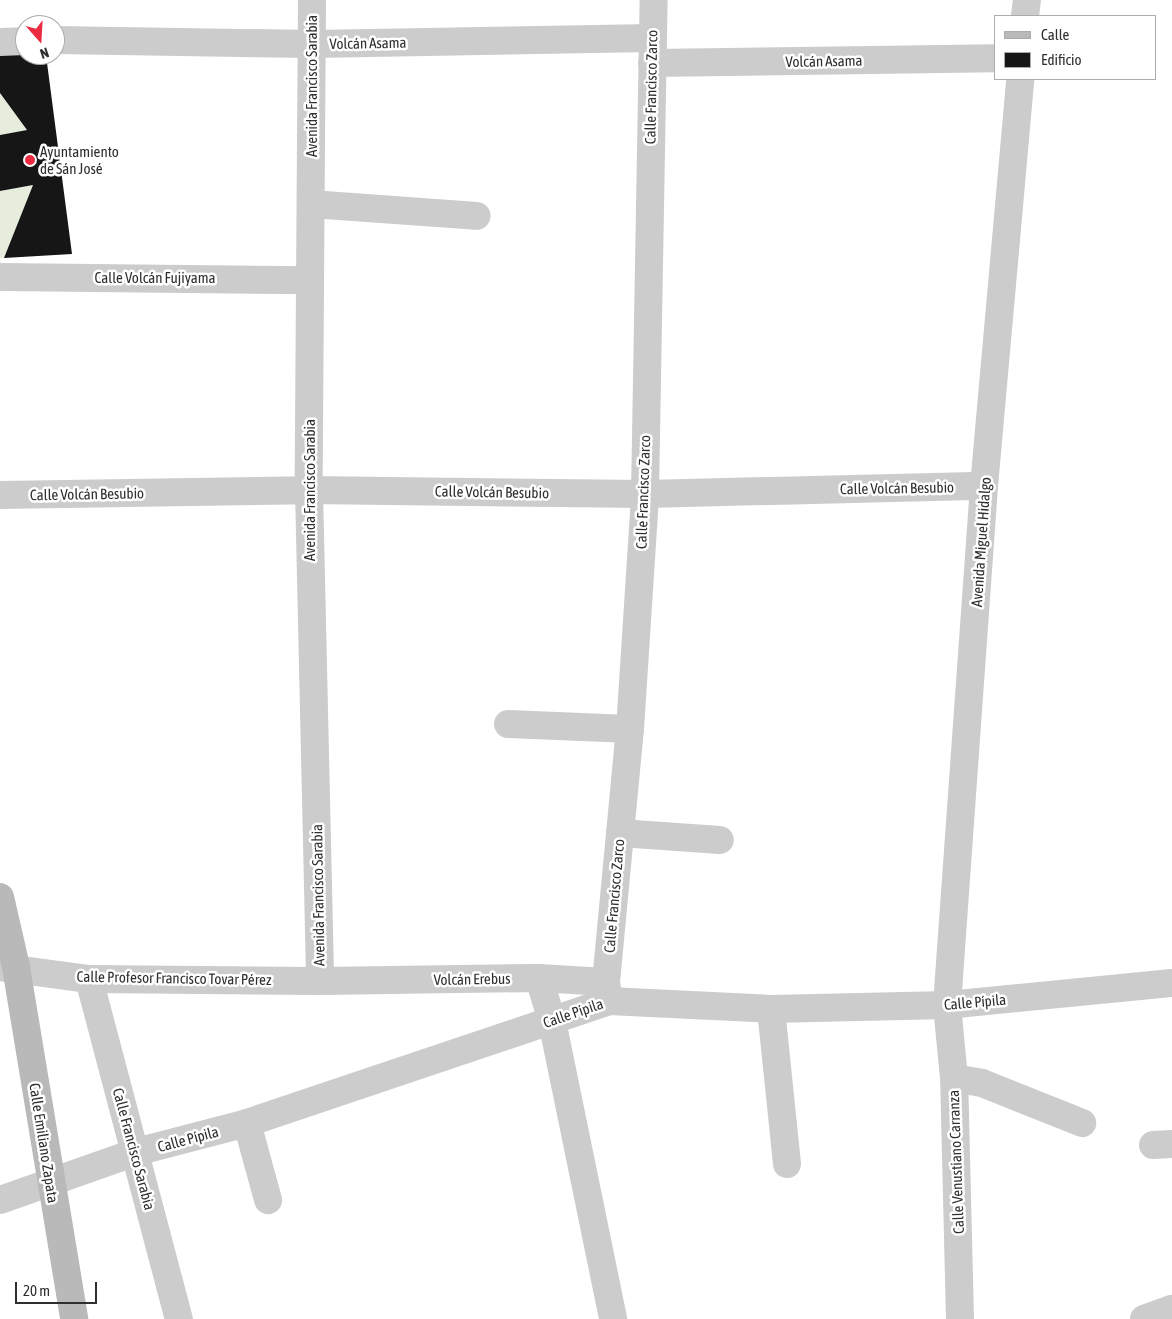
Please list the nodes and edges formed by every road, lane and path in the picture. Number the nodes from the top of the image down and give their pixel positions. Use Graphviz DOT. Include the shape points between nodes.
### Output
graph roads {
  1 [pos="312,0"];
  2 [pos="654,0"];
  3 [pos="1026,0"];
  4 [pos="1025,15"];
  5 [pos="65,40"];
  6 [pos="15,41"];
  7 [pos="0,42"];
  8 [pos="313,44"];
  9 [pos="652,51"];
  10 [pos="994,58"];
  11 [pos="1020,80"];
  12 [pos="311,204"];
  13 [pos="477,216"];
  14 [pos="0,277"];
  15 [pos="310,280"];
  16 [pos="984,486"];
  17 [pos="309,490"];
  18 [pos="645,494"];
  19 [pos="0,495"];
  20 [pos="508,724"];
  21 [pos="630,729"];
  22 [pos="620,833"];
  23 [pos="720,840"];
  24 [pos="0,897"];
  25 [pos="8,967"];
  26 [pos="539,978"];
  27 [pos="88,979"];
  28 [pos="320,981"];
  29 [pos="1172,983"];
  30 [pos="607,992"];
  31 [pos="947,1005"];
  32 [pos="771,1009"];
  33 [pos="552,1021"];
  34 [pos="954,1078"];
  35 [pos="247,1123"];
  36 [pos="1082,1123"];
  37 [pos="136,1152"];
  38 [pos="787,1164"];
  39 [pos="50,1181"];
  40 [pos="0,1200"];
  41 [pos="268,1200"];
  42 [pos="74,1319"];
  43 [pos="179,1319"];
  44 [pos="613,1319"];
  45 [pos="960,1319"];
  1 -- 8 [label="street, Avenida Francisco Sarabia"];
  2 -- 9 [label="street, Calle Francisco Zarco"];
  3 -- 4 [label="street"];
  5 -- 8 [label="street, Volcán Asama"];
  6 -- 7 [label="street"];
  8 -- 9 [label="street, Volcán Asama"];
  8 -- 12 [label="street, Avenida Francisco Sarabia"];
  9 -- 10 [label="street, Volcán Asama"];
  9 -- 18 [label="street, Calle Francisco Zarco"];
  11 -- 16 [label="street, Avenida Miguel Hidalgo"];
  12 -- 13 [label="street"];
  12 -- 15 [label="street, Avenida Francisco Sarabia"];
  14 -- 15 [label="street, Calle Volcán Fujiyama"];
  15 -- 17 [label="street, Avenida Francisco Sarabia"];
  16 -- 18 [label="street, Calle Volcán Besubio"];
  16 -- 31 [label="street, Avenida Miguel Hidalgo"];
  17 -- 18 [label="street, Calle Volcán Besubio"];
  17 -- 19 [label="street, Calle Volcán Besubio"];
  17 -- 28 [label="street, Avenida Francisco Sarabia"];
  18 -- 21 [label="street, Calle Francisco Zarco"];
  20 -- 21 [label="street"];
  21 -- 22 [label="street, Calle Francisco Zarco"];
  22 -- 23 [label="street"];
  22 -- 30 [label="street, Calle Francisco Zarco"];
  24 -- 25 [label="street, Calle Emiliano Zapata"];
  25 -- 27 [label="street, Calle Profesor Francisco Tovar Pérez"];
  25 -- 39 [label="street, Calle Emiliano Zapata"];
  26 -- 28 [label="street, Volcán Erebus"];
  26 -- 30 [label="street, Volcán Erebus"];
  26 -- 33 [label="street"];
  27 -- 28 [label="street, Calle Profesor Francisco Tovar Pérez"];
  27 -- 37 [label="street, Calle Francisco Sarabia"];
  29 -- 31 [label="street, Calle Pípila"];
  30 -- 32 [label="street, Calle Pípila"];
  30 -- 33 [label="street, Calle Pípila"];
  31 -- 32 [label="street, Calle Pípila"];
  31 -- 34 [label="street, Calle Venustiano Carranza"];
  32 -- 38 [label="street"];
  33 -- 35 [label="street, Calle Pípila"];
  33 -- 44 [label="street"];
  34 -- 36 [label="street" via="982,1084"];
  34 -- 45 [label="street, Calle Venustiano Carranza"];
  35 -- 37 [label="street, Calle Pípila"];
  35 -- 41 [label="street"];
  37 -- 39 [label="street, Calle Pípila"];
  37 -- 43 [label="street, Calle Francisco Sarabia"];
  39 -- 40 [label="street, Calle Pípila"];
  39 -- 42 [label="street, Calle Emiliano Zapata"];
}
